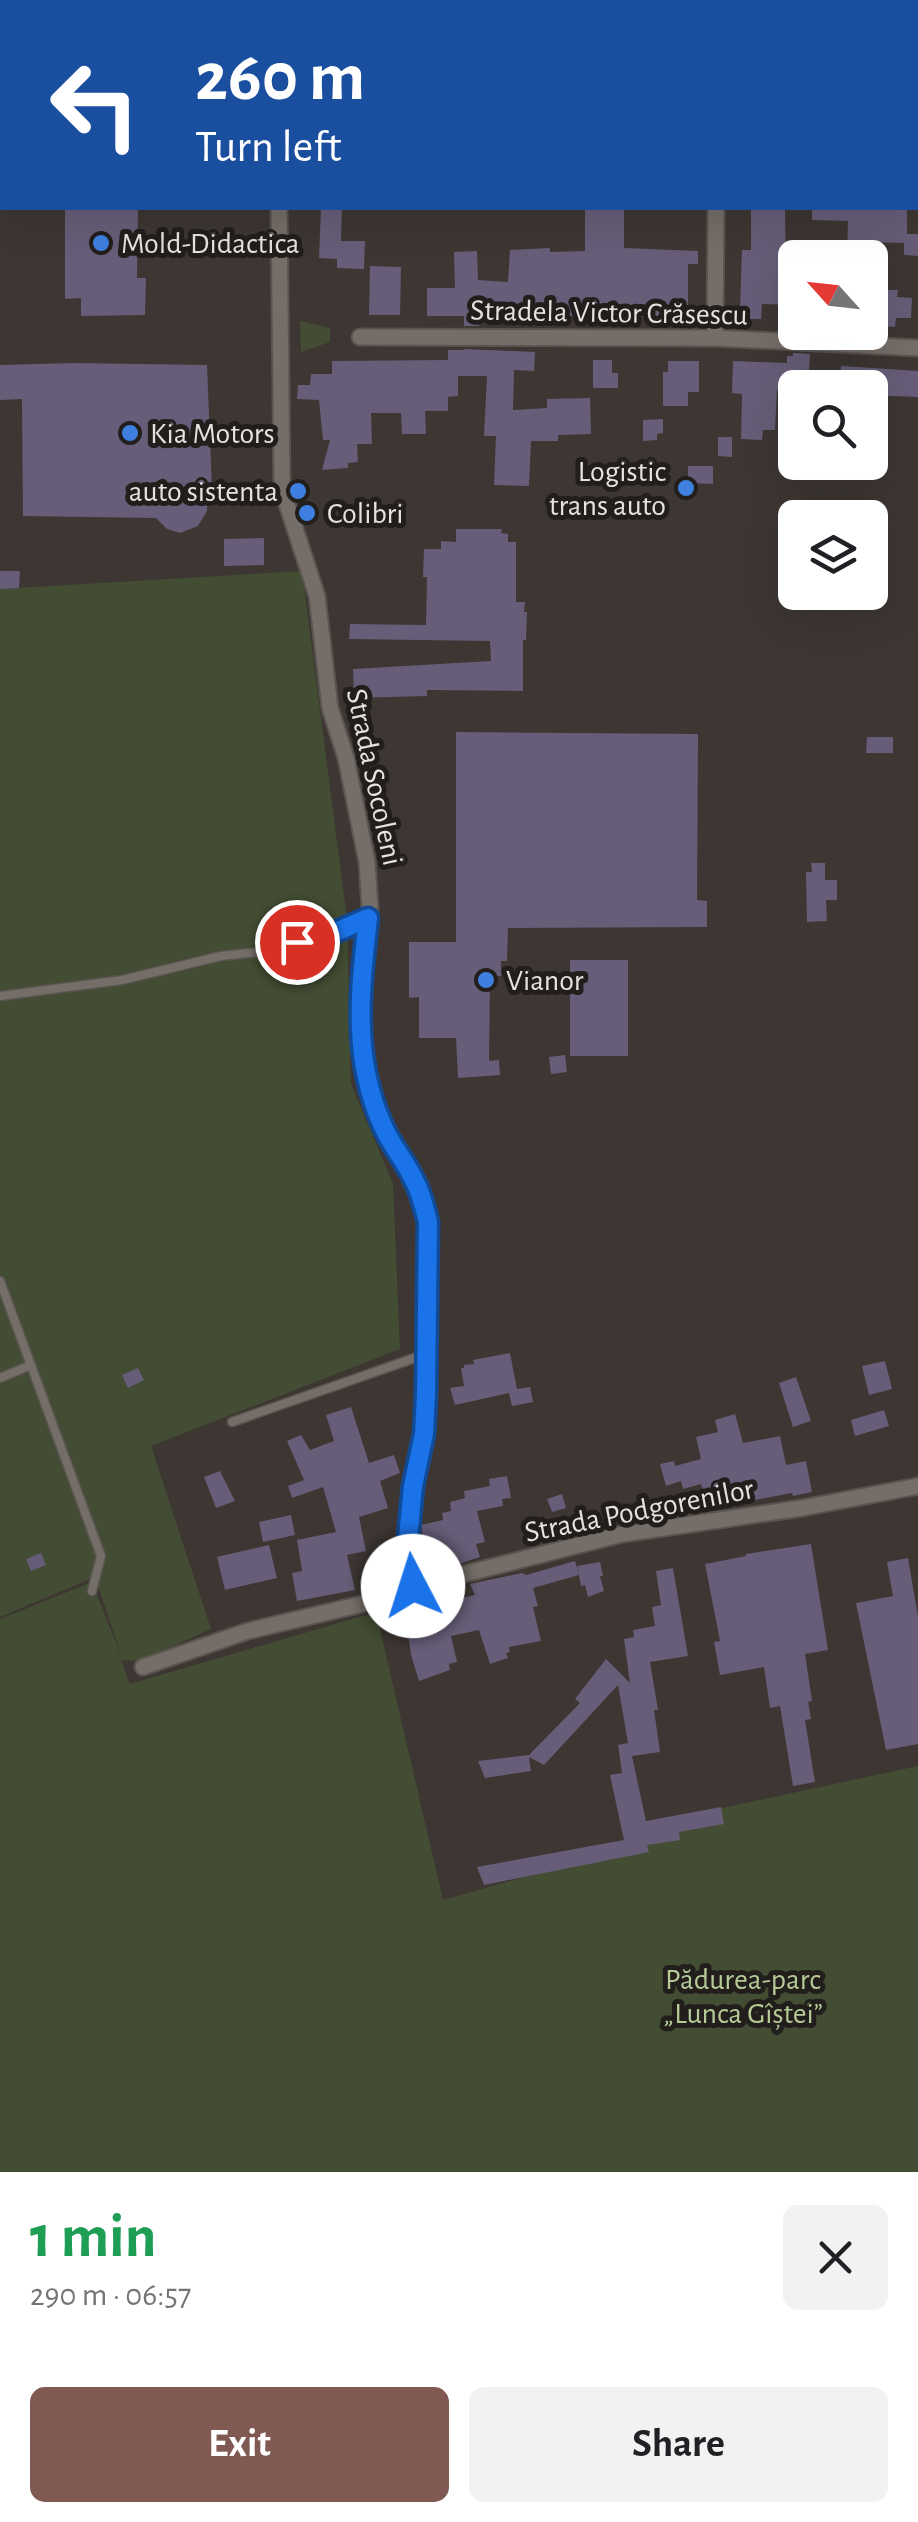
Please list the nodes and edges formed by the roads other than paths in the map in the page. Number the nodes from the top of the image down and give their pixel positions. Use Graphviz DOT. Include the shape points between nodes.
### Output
graph roads {
  1 [pos="280,210"];
  2 [pos="716,210"];
  3 [pos="360,338"];
  4 [pos="715,338"];
  5 [pos="918,348"];
  6 [pos="368,918"];
  7 [pos="0,996"];
  8 [pos="0,1281"];
  9 [pos="426,1354"];
  10 [pos="31,1365"];
  11 [pos="0,1378"];
  12 [pos="232,1422"];
  13 [pos="918,1486"];
  14 [pos="413,1586"];
  15 [pos="92,1591"];
  16 [pos="143,1667"];
  1 -- 6 [label="street, Strada Socoleni" via="282,489 317,596 330,708 367,862"];
  2 -- 4 [label="street"];
  3 -- 4 [label="street, Stradela Victor Crăsescu"];
  4 -- 5 [label="street, Stradela Victor Crăsescu"];
  6 -- 7 [label="lane" via="258,952 106,983"];
  6 -- 9 [label="street, Strada Socoleni" via="361,1053 369,1091 422,1196 428,1222"];
  8 -- 10 [label="lane"];
  9 -- 12 [label="lane"];
  9 -- 14 [label="street, Strada Socoleni" via="424,1434 408,1538"];
  10 -- 11 [label="lane"];
  10 -- 15 [label="lane" via="101,1556"];
  13 -- 14 [label="street, Strada Podgorenilor" via="622,1534"];
  14 -- 16 [label="street, Strada Podgorenilor"];
}
